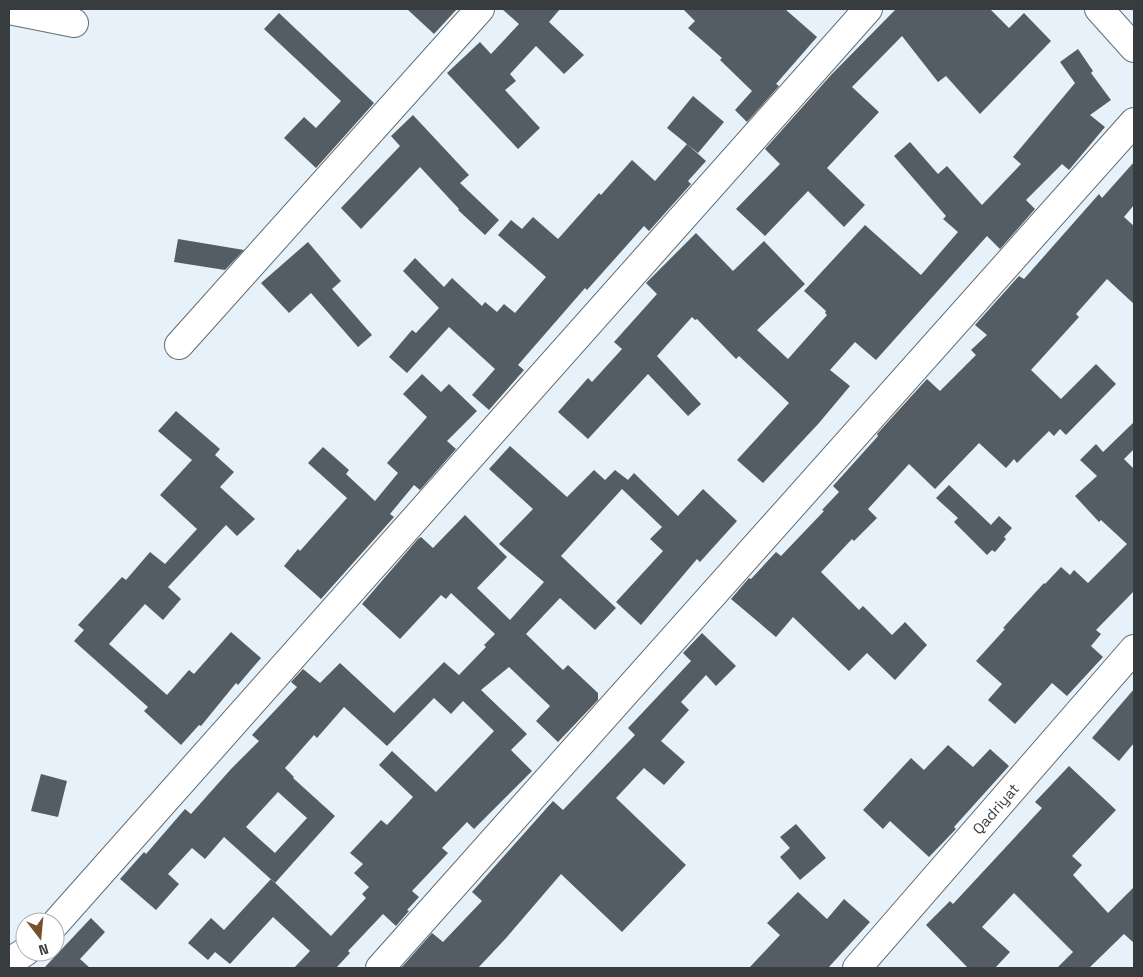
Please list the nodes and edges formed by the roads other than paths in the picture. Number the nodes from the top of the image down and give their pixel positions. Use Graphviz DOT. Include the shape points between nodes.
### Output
graph roads {
  1 [pos="480,9"];
  2 [pos="868,9"];
  3 [pos="9,10"];
  4 [pos="1101,10"];
  5 [pos="74,23"];
  6 [pos="1134,48"];
  7 [pos="1134,122"];
  8 [pos="179,345"];
  9 [pos="1134,649"];
  10 [pos="65,913"];
  11 [pos="380,968"];
  12 [pos="857,968"];
  1 -- 8 [label="street"];
  2 -- 10 [label="street"];
  3 -- 5 [label="street"];
  4 -- 6 [label="street"];
  7 -- 11 [label="street"];
  9 -- 12 [label="street, Qadriyat"];
}
